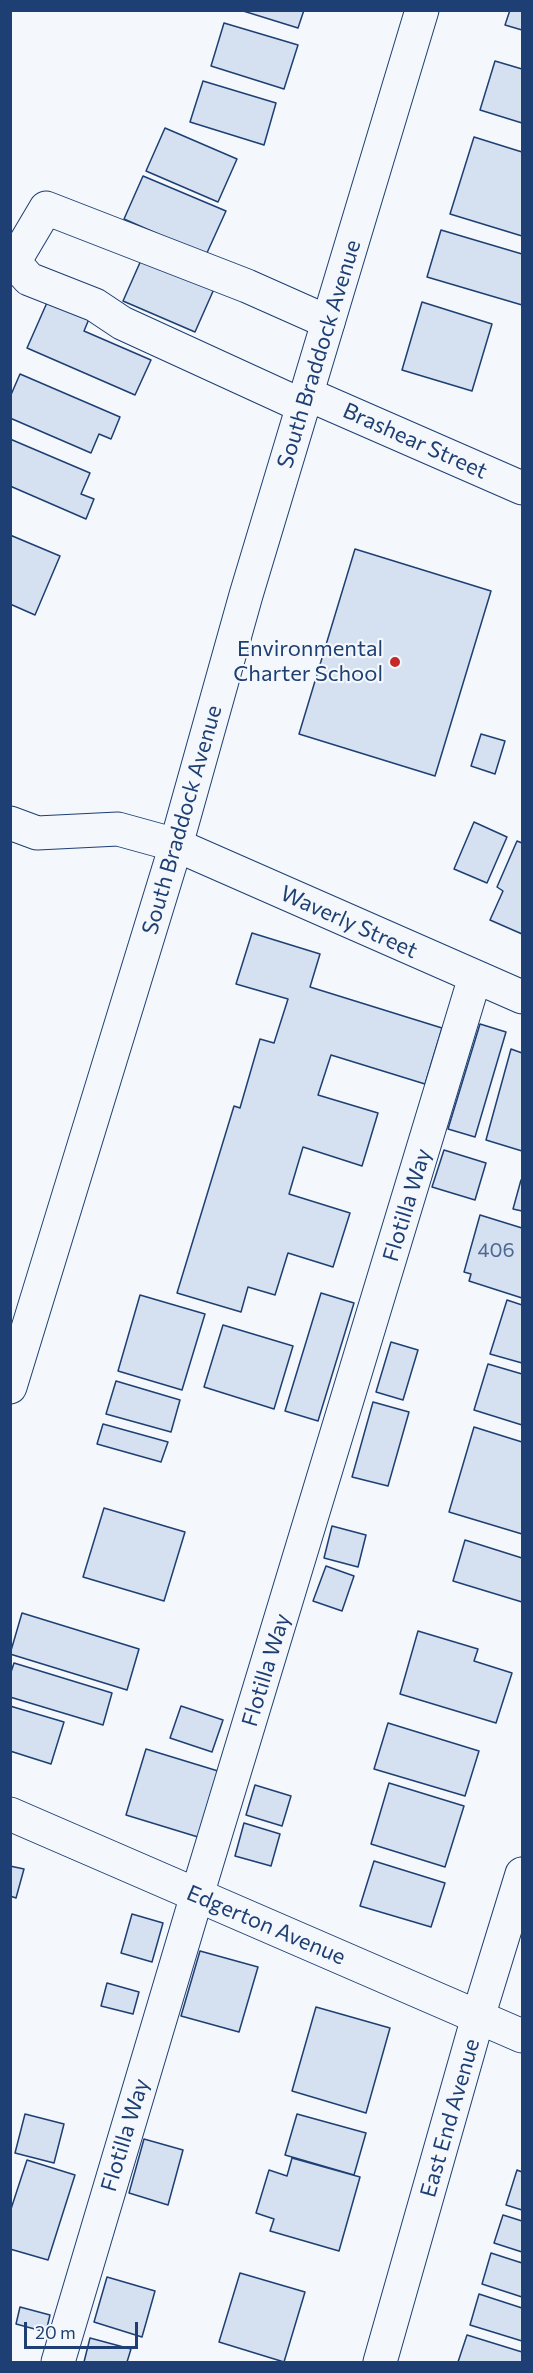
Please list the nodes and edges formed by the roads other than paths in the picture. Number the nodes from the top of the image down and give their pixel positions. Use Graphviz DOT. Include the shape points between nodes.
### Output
graph roads {
  1 [pos="422,10"];
  2 [pos="328,322"];
  3 [pos="305,400"];
  4 [pos="522,488"];
  5 [pos="10,823"];
  6 [pos="176,844"];
  7 [pos="475,977"];
  8 [pos="522,997"];
  9 [pos="10,1387"];
  10 [pos="10,1814"];
  11 [pos="522,1874"];
  12 [pos="197,1895"];
  13 [pos="478,2017"];
  14 [pos="522,2036"];
  15 [pos="58,2362"];
  16 [pos="380,2362"];
  1 -- 2 [label="street, South Braddock Avenue"];
  2 -- 3 [label="street, South Braddock Avenue"];
  2 -- 3 [label="street, Brashear Street" via="248,286 45,208 14,262 29,279 95,304 122,323"];
  3 -- 4 [label="street, Brashear Street"];
  3 -- 6 [label="street, South Braddock Avenue"];
  5 -- 6 [label="street, Waverly Street" via="37,833 118,829"];
  6 -- 7 [label="street, Waverly Street"];
  6 -- 9 [label="street, South Braddock Avenue"];
  7 -- 8 [label="street, Waverly Street"];
  7 -- 12 [label="street, Flotilla Way"];
  10 -- 12 [label="street, Edgerton Avenue"];
  11 -- 13 [label="street, East End Avenue"];
  12 -- 13 [label="street, Edgerton Avenue"];
  12 -- 15 [label="street, Flotilla Way"];
  13 -- 14 [label="street, Edgerton Avenue"];
  13 -- 16 [label="street, East End Avenue"];
}
